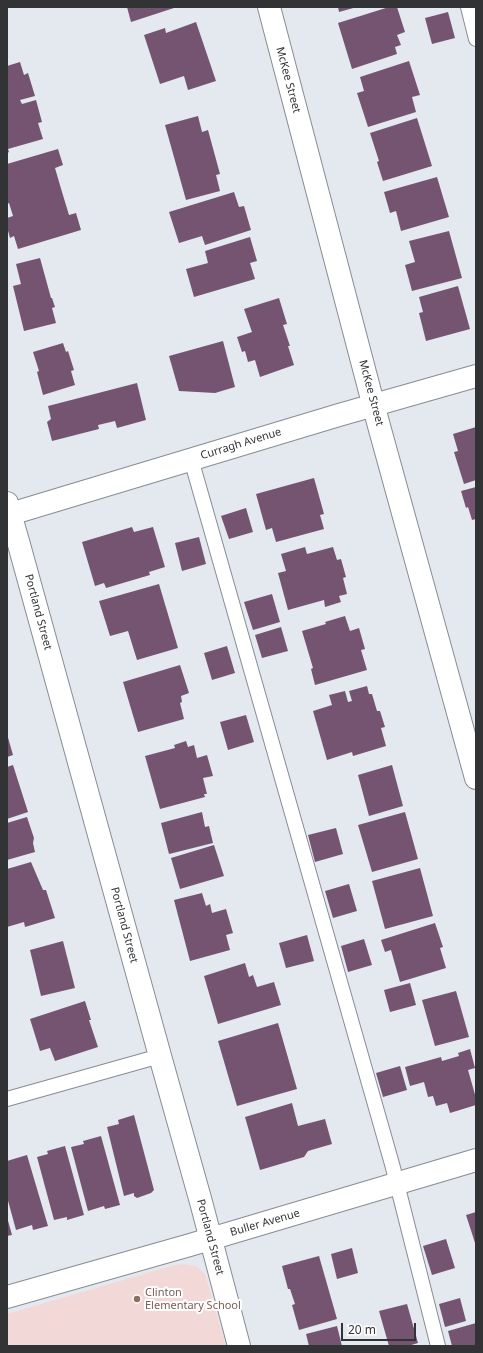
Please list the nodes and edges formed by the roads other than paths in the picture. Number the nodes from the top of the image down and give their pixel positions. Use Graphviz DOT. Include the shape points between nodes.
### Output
graph roads {
  1 [pos="269,7"];
  2 [pos="468,7"];
  3 [pos="476,39"];
  4 [pos="476,376"];
  5 [pos="374,406"];
  6 [pos="191,459"];
  7 [pos="8,510"];
  8 [pos="476,778"];
  9 [pos="160,1056"];
  10 [pos="7,1099"];
  11 [pos="476,1160"];
  12 [pos="397,1184"];
  13 [pos="211,1239"];
  14 [pos="7,1297"];
  15 [pos="239,1346"];
  16 [pos="438,1346"];
  1 -- 5 [label="street, McKee Street"];
  2 -- 3 [label="lane"];
  4 -- 5 [label="street, Curragh Avenue"];
  5 -- 6 [label="street, Curragh Avenue"];
  5 -- 8 [label="street, McKee Street"];
  6 -- 7 [label="street, Curragh Avenue"];
  6 -- 12 [label="lane"];
  7 -- 9 [label="street, Portland Street"];
  9 -- 10 [label="lane"];
  9 -- 13 [label="street, Portland Street"];
  11 -- 12 [label="street, Buller Avenue"];
  12 -- 13 [label="street, Buller Avenue"];
  12 -- 16 [label="lane"];
  13 -- 14 [label="street, Buller Avenue"];
  13 -- 15 [label="street, Portland Street"];
}
